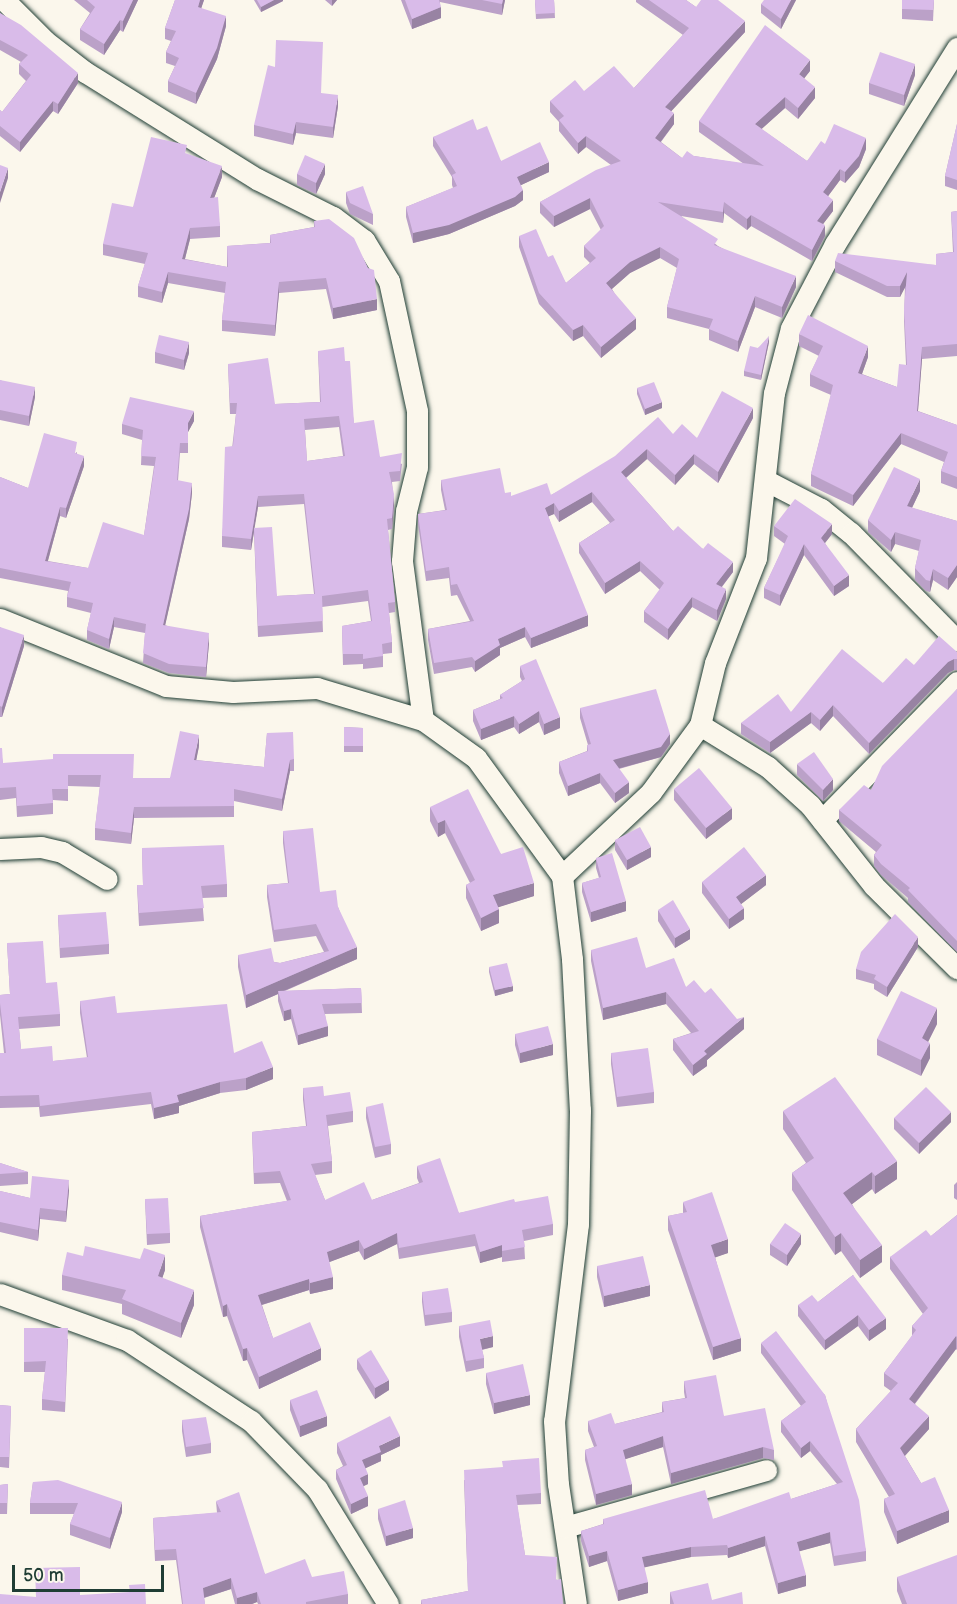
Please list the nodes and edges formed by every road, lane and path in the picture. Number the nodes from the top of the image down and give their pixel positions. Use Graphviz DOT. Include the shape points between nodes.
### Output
graph roads {
  1 [pos="4,0"];
  2 [pos="957,48"];
  3 [pos="765,480"];
  4 [pos="0,619"];
  5 [pos="957,641"];
  6 [pos="957,682"];
  7 [pos="423,720"];
  8 [pos="700,725"];
  9 [pos="822,820"];
  10 [pos="0,849"];
  11 [pos="562,876"];
  12 [pos="107,879"];
  13 [pos="957,968"];
  14 [pos="0,1294"];
  15 [pos="766,1470"];
  16 [pos="565,1527"];
  17 [pos="388,1604"];
  18 [pos="576,1604"];
  1 -- 7 [label="street" via="45,41 85,72 257,179 349,228 364,240 389,281 417,411 417,467 406,511 402,561"];
  2 -- 3 [label="street" via="829,254 790,328 774,393"];
  3 -- 5 [label="street" via="821,509 852,533"];
  3 -- 8 [label="street" via="756,558 715,663"];
  4 -- 7 [label="street" via="166,686 232,692 317,688"];
  6 -- 9 [label="street"];
  7 -- 11 [label="street" via="476,758"];
  8 -- 9 [label="street" via="768,768"];
  8 -- 11 [label="street" via="651,792"];
  9 -- 13 [label="street" via="874,886"];
  10 -- 12 [label="street" via="41,847 62,852"];
  11 -- 16 [label="street" via="572,959 580,1110 578,1224 554,1421"];
  14 -- 17 [label="street" via="127,1340 251,1420 317,1489"];
  15 -- 16 [label="street"];
  16 -- 18 [label="street"];
}
